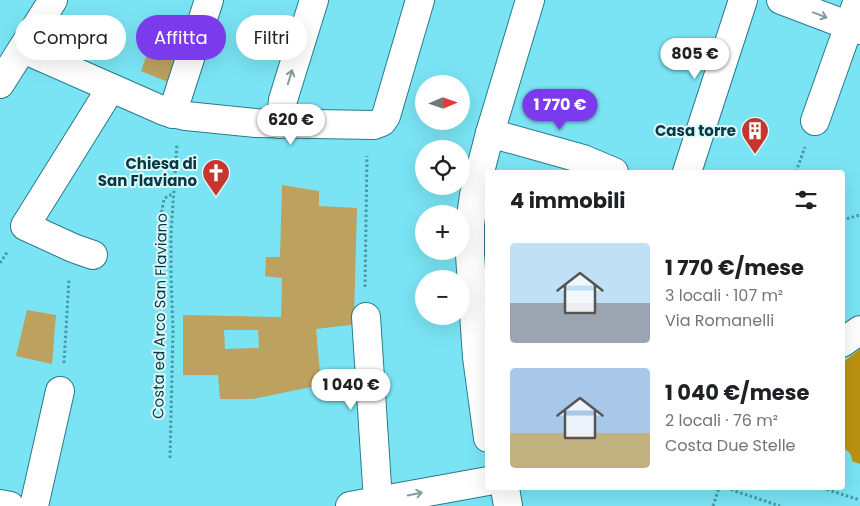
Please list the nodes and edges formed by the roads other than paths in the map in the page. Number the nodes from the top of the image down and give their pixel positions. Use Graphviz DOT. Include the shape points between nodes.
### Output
graph roads {
  1 [pos="54,0"];
  2 [pos="209,0"];
  3 [pos="314,0"];
  4 [pos="420,0"];
  5 [pos="530,0"];
  6 [pos="743,0"];
  7 [pos="781,0"];
  8 [pos="858,0"];
  9 [pos="45,15"];
  10 [pos="855,28"];
  11 [pos="16,60"];
  12 [pos="49,60"];
  13 [pos="0,84"];
  14 [pos="112,88"];
  15 [pos="172,113"];
  16 [pos="815,121"];
  17 [pos="280,124"];
  18 [pos="490,132"];
  19 [pos="589,167"];
  20 [pos="604,170"];
  21 [pos="688,170"];
  22 [pos="83,251"];
  23 [pos="366,318"];
  24 [pos="860,330"];
  25 [pos="845,341"];
  26 [pos="60,391"];
  27 [pos="485,416"];
  28 [pos="485,482"];
  29 [pos="505,490"];
  30 [pos="378,501"];
  31 [pos="0,504"];
  32 [pos="10,506"];
  33 [pos="34,506"];
  34 [pos="350,506"];
  35 [pos="508,506"];
  1 -- 9 [label="street"];
  2 -- 15 [label="street"];
  17 -- 3 [label="street, one-way" via="284,95"];
  4 -- 17 [label="street" via="379,116"];
  5 -- 18 [label="street"];
  6 -- 21 [label="street"];
  7 -- 10 [label="street, one-way"];
  8 -- 10 [label="street"];
  10 -- 16 [label="street"];
  11 -- 13 [label="street"];
  12 -- 14 [label="street"];
  14 -- 15 [label="street"];
  14 -- 22 [label="street" via="26,226"];
  15 -- 17 [label="street"];
  18 -- 19 [label="street"];
  18 -- 27 [label="street" via="470,224 477,357"];
  19 -- 20 [label="street"];
  23 -- 30 [label="street"];
  24 -- 25 [label="street"];
  26 -- 33 [label="street"];
  30 -- 28 [label="street, one-way"];
  29 -- 35 [label="street"];
  30 -- 34 [label="street"];
  31 -- 32 [label="street"];
}
